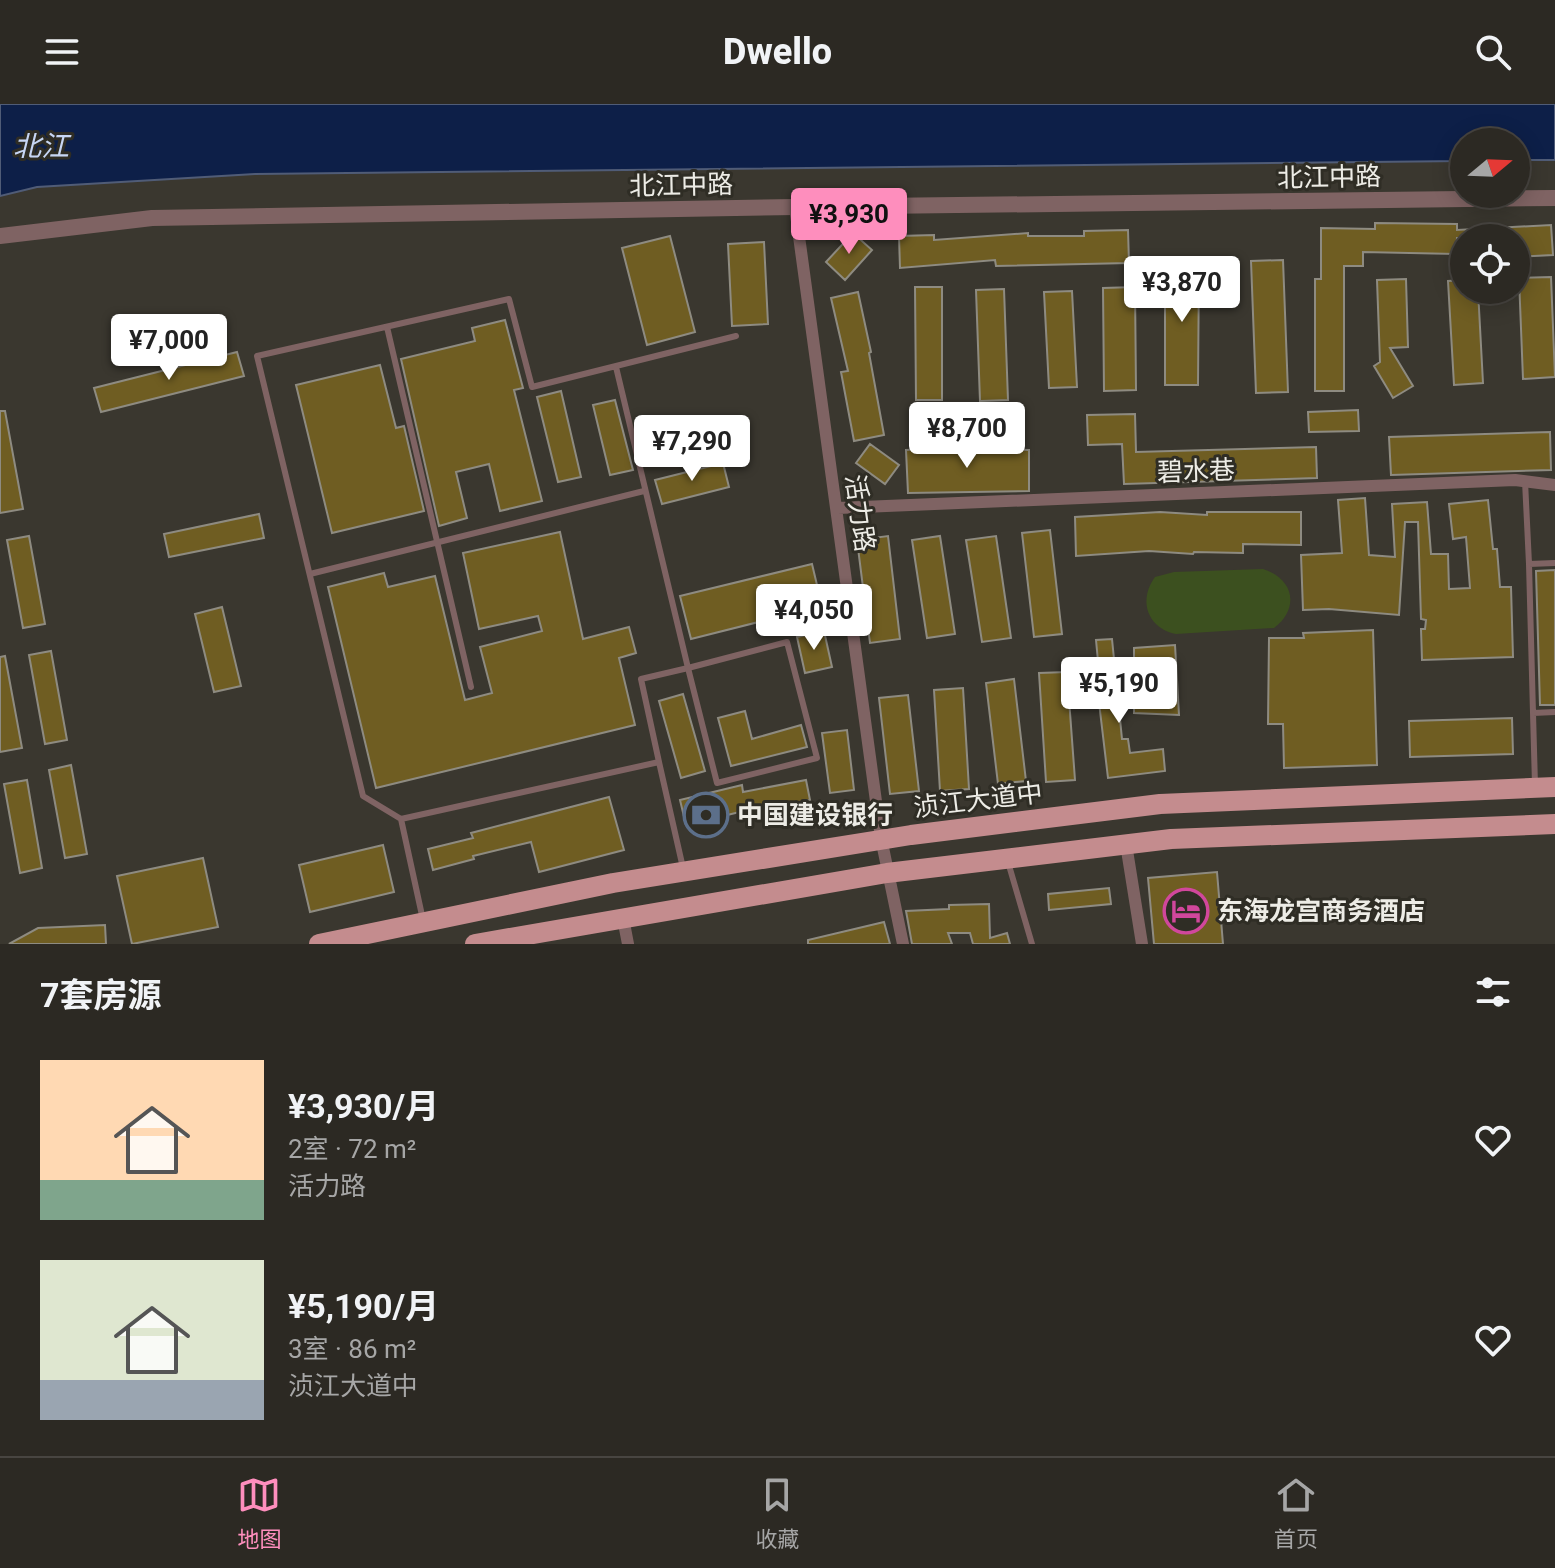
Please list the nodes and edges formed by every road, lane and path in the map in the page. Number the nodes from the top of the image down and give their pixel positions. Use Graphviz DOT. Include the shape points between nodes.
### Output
graph roads {
  1 [pos="1555,198"];
  2 [pos="795,207"];
  3 [pos="0,236"];
  4 [pos="387,327"];
  5 [pos="736,336"];
  6 [pos="616,367"];
  7 [pos="1525,481"];
  8 [pos="1555,485"];
  9 [pos="644,491"];
  10 [pos="838,508"];
  11 [pos="436,543"];
  12 [pos="1555,563"];
  13 [pos="1529,564"];
  14 [pos="310,574"];
  15 [pos="688,668"];
  16 [pos="471,687"];
  17 [pos="1555,712"];
  18 [pos="1533,713"];
  19 [pos="659,762"];
  20 [pos="1545,788"];
  21 [pos="401,819"];
  22 [pos="1555,824"];
  23 [pos="881,838"];
  24 [pos="1126,844"];
  25 [pos="1007,859"];
  26 [pos="683,872"];
  27 [pos="887,873"];
  28 [pos="623,918"];
  29 [pos="423,921"];
  30 [pos="319,944"];
  31 [pos="477,944"];
  32 [pos="628,944"];
  33 [pos="903,944"];
  34 [pos="1032,944"];
  35 [pos="1142,944"];
  1 -- 2 [label="street, 北江中路"];
  2 -- 3 [label="street, 北江中路" via="152,218"];
  2 -- 10 [label="street, 活力路"];
  4 -- 6 [label="lane" via="509,299 532,387"];
  4 -- 11 [label="lane"];
  4 -- 14 [label="lane" via="257,356"];
  5 -- 6 [label="lane"];
  6 -- 9 [label="lane"];
  7 -- 8 [label="street, 碧水巷"];
  7 -- 10 [label="street, 碧水巷"];
  7 -- 13 [label="lane"];
  9 -- 11 [label="lane"];
  9 -- 15 [label="lane"];
  10 -- 23 [label="street, 活力路"];
  11 -- 14 [label="lane"];
  11 -- 16 [label="lane"];
  12 -- 13 [label="lane"];
  13 -- 18 [label="lane"];
  14 -- 21 [label="lane" via="363,796"];
  15 -- 15 [label="lane" via="787,642 817,758 717,783"];
  15 -- 19 [label="lane" via="641,679"];
  17 -- 18 [label="lane"];
  18 -- 20 [label="lane"];
  19 -- 21 [label="lane"];
  19 -- 26 [label="lane"];
  20 -- 23 [label="main road, 浈江大道中" via="1160,804"];
  21 -- 29 [label="lane"];
  22 -- 24 [label="main road"];
  23 -- 26 [label="main road, 浈江大道中"];
  23 -- 27 [label="street, 活力路"];
  24 -- 25 [label="main road"];
  24 -- 35 [label="street"];
  25 -- 27 [label="main road"];
  25 -- 34 [label="lane"];
  26 -- 29 [label="main road, 浈江大道中"];
  27 -- 28 [label="main road"];
  27 -- 33 [label="street, 活力路"];
  28 -- 31 [label="main road"];
  28 -- 32 [label="street"];
  29 -- 30 [label="main road, 浈江大道中"];
}
